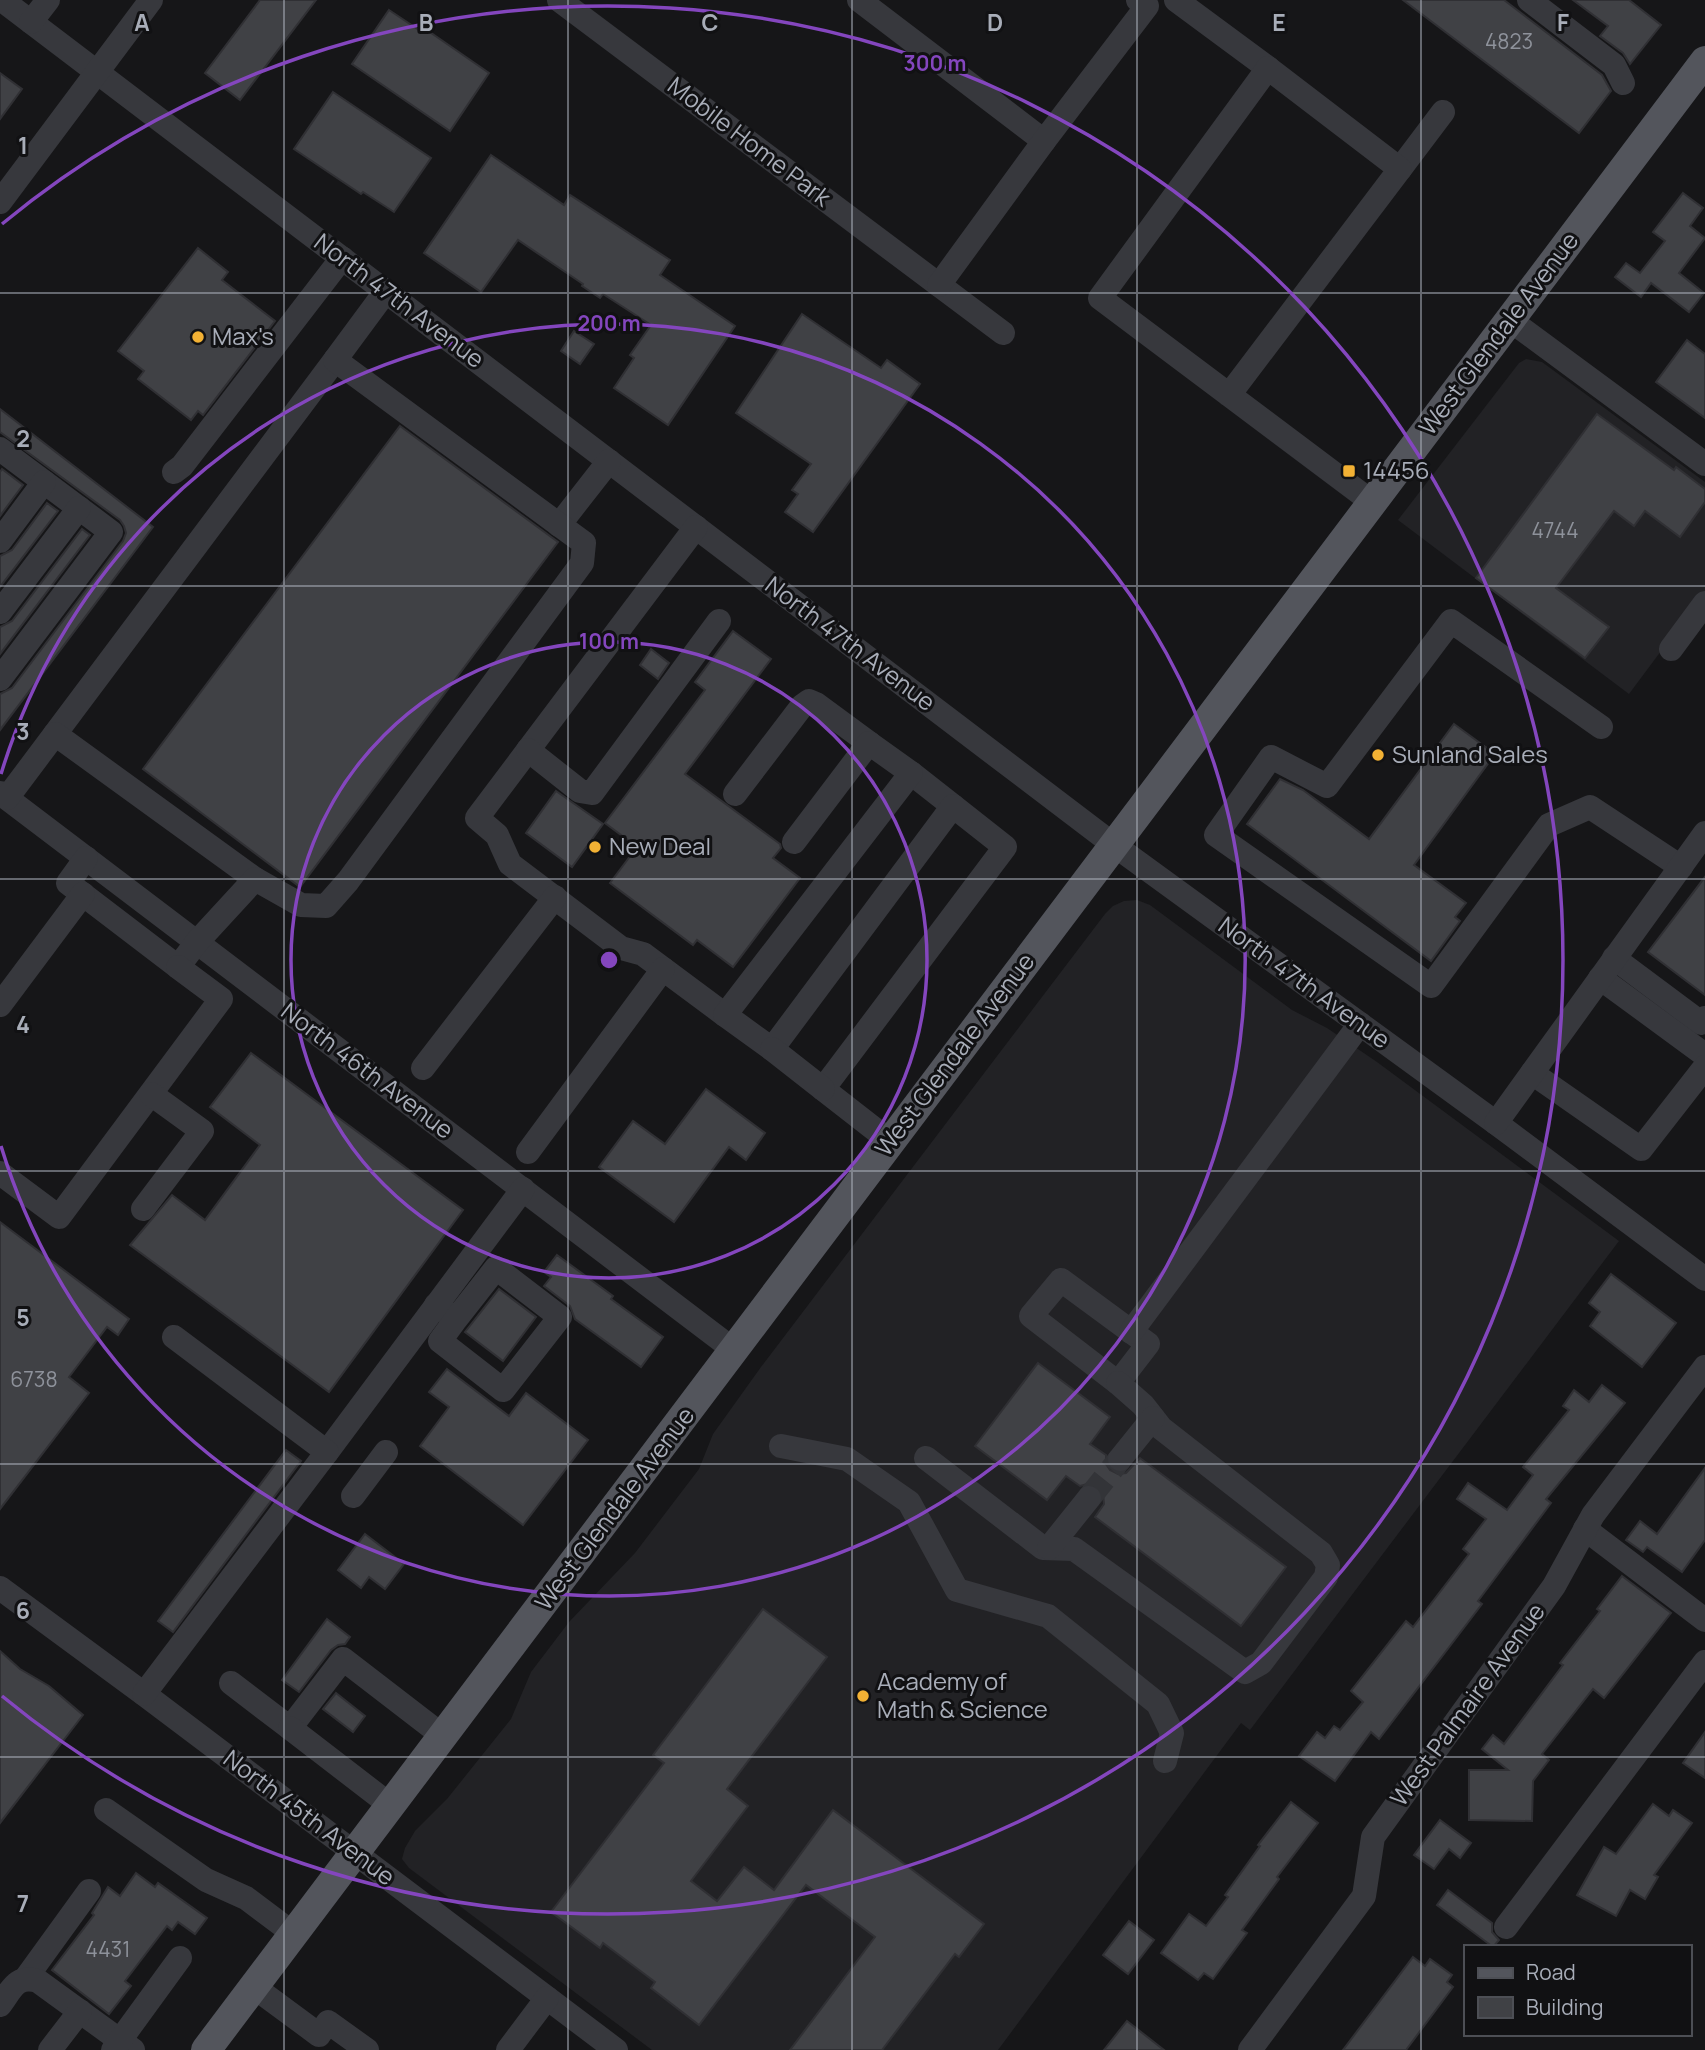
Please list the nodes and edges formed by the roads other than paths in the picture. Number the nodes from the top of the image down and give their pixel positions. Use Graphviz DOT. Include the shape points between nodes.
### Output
graph roads {
  1 [pos="2,0"];
  2 [pos="48,0"];
  3 [pos="151,0"];
  4 [pos="559,0"];
  5 [pos="859,0"];
  6 [pos="1138,0"];
  7 [pos="1177,0"];
  8 [pos="1529,0"];
  9 [pos="31,22"];
  10 [pos="1705,61"];
  11 [pos="1268,68"];
  12 [pos="97,72"];
  13 [pos="1623,83"];
  14 [pos="1443,113"];
  15 [pos="1044,141"];
  16 [pos="1400,170"];
  17 [pos="0,202"];
  18 [pos="342,258"];
  19 [pos="939,285"];
  20 [pos="386,291"];
  21 [pos="1510,320"];
  22 [pos="1003,333"];
  23 [pos="335,360"];
  24 [pos="1229,395"];
  25 [pos="1,452"];
  26 [pos="609,461"];
  27 [pos="1705,464"];
  28 [pos="174,472"];
  29 [pos="44,482"];
  30 [pos="1373,502"];
  31 [pos="79,508"];
  32 [pos="559,525"];
  33 [pos="696,527"];
  34 [pos="0,541"];
  35 [pos="1705,603"];
  36 [pos="0,612"];
  37 [pos="719,621"];
  38 [pos="1671,649"];
  39 [pos="0,679"];
  40 [pos="1601,727"];
  41 [pos="55,734"];
  42 [pos="869,743"];
  43 [pos="528,750"];
  44 [pos="911,774"];
  45 [pos="735,794"];
  46 [pos="3,796"];
  47 [pos="953,806"];
  48 [pos="1705,833"];
  49 [pos="794,842"];
  50 [pos="1114,845"];
  51 [pos="86,859"];
  52 [pos="1681,867"];
  53 [pos="256,879"];
  54 [pos="83,894"];
  55 [pos="555,897"];
  56 [pos="197,942"];
  57 [pos="178,967"];
  58 [pos="1607,968"];
  59 [pos="663,969"];
  60 [pos="0,1005"];
  61 [pos="725,1015"];
  62 [pos="1705,1018"];
  63 [pos="1360,1024"];
  64 [pos="772,1049"];
  65 [pos="1705,1055"];
  66 [pos="1705,1067"];
  67 [pos="423,1068"];
  68 [pos="1532,1073"];
  69 [pos="823,1089"];
  70 [pos="151,1094"];
  71 [pos="1496,1123"];
  72 [pos="891,1142"];
  73 [pos="528,1152"];
  74 [pos="0,1173"];
  75 [pos="523,1189"];
  76 [pos="143,1209"];
  77 [pos="1705,1279"];
  78 [pos="446,1312"];
  79 [pos="1131,1332"];
  80 [pos="174,1337"];
  81 [pos="734,1350"];
  82 [pos="1705,1367"];
  83 [pos="1118,1383"];
  84 [pos="1153,1418"];
  85 [pos="782,1446"];
  86 [pos="327,1452"];
  87 [pos="386,1452"];
  88 [pos="926,1458"];
  89 [pos="1120,1459"];
  90 [pos="353,1496"];
  91 [pos="1089,1498"];
  92 [pos="1585,1529"];
  93 [pos="1049,1548"];
  94 [pos="0,1588"];
  95 [pos="1705,1620"];
  96 [pos="1705,1662"];
  97 [pos="231,1683"];
  98 [pos="144,1694"];
  99 [pos="290,1728"];
  100 [pos="443,1736"];
  101 [pos="1165,1761"];
  102 [pos="390,1805"];
  103 [pos="106,1810"];
  104 [pos="355,1853"];
  105 [pos="89,1891"];
  106 [pos="1506,1927"];
  107 [pos="294,1934"];
  108 [pos="180,1958"];
  109 [pos="26,1978"];
  110 [pos="254,1987"];
  111 [pos="547,1998"];
  112 [pos="0,2006"];
  113 [pos="79,2011"];
  114 [pos="122,2047"];
  115 [pos="50,2050"];
  116 [pos="206,2050"];
  117 [pos="367,2050"];
  118 [pos="508,2050"];
  119 [pos="616,2050"];
  120 [pos="1250,2050"];
  1 -- 9 [label="street, North 47th Avenue"];
  2 -- 9 [label="street"];
  3 -- 12 [label="street"];
  4 -- 19 [label="street, Mobile Home Park"];
  5 -- 15 [label="street"];
  6 -- 15 [label="street" via="1147,6"];
  7 -- 11 [label="street"];
  8 -- 13 [label="street" via="1614,65"];
  9 -- 12 [label="street, North 47th Avenue"];
  10 -- 21 [label="main road, West Glendale Avenue"];
  11 -- 16 [label="street"];
  11 -- 24 [label="street" via="1100,298"];
  12 -- 17 [label="street"];
  12 -- 18 [label="street, North 47th Avenue"];
  14 -- 16 [label="street"];
  15 -- 19 [label="street"];
  16 -- 24 [label="street"];
  18 -- 20 [label="street, North 47th Avenue"];
  18 -- 28 [label="street"];
  19 -- 22 [label="street, Mobile Home Park"];
  20 -- 23 [label="street"];
  20 -- 26 [label="street, North 47th Avenue"];
  21 -- 27 [label="street"];
  21 -- 30 [label="main road, West Glendale Avenue"];
  23 -- 32 [label="street"];
  23 -- 41 [label="street"];
  24 -- 30 [label="street"];
  25 -- 29 [label="street"];
  26 -- 32 [label="street"];
  26 -- 33 [label="street, North 47th Avenue"];
  29 -- 31 [label="street"];
  29 -- 34 [label="street"];
  30 -- 50 [label="main road, West Glendale Avenue"];
  31 -- 36 [label="street"];
  31 -- 39 [label="street" via="111,532"];
  32 -- 53 [label="street" via="584,544 582,563 348,881 326,906 301,905"];
  33 -- 43 [label="street"];
  33 -- 50 [label="street, North 47th Avenue"];
  35 -- 38 [label="street"];
  37 -- 43 [label="street" via="592,793 580,791"];
  40 -- 52 [label="street" via="1451,621 1327,786 1271,757 1216,835 1431,986 1549,825 1590,807"];
  41 -- 46 [label="street"];
  41 -- 53 [label="street"];
  42 -- 44 [label="street"];
  42 -- 45 [label="street" via="809,701"];
  42 -- 49 [label="street"];
  43 -- 55 [label="street" via="477,818 497,835 510,864"];
  44 -- 47 [label="street"];
  44 -- 61 [label="street"];
  46 -- 51 [label="street, North 46th Avenue"];
  47 -- 64 [label="street"];
  47 -- 69 [label="street" via="1005,847"];
  48 -- 52 [label="street"];
  50 -- 63 [label="street, North 47th Avenue"];
  50 -- 72 [label="main road, West Glendale Avenue"];
  51 -- 54 [label="street" via="68,883"];
  51 -- 56 [label="street, North 46th Avenue"];
  52 -- 58 [label="street"];
  53 -- 56 [label="street"];
  54 -- 57 [label="street"];
  54 -- 60 [label="street"];
  55 -- 59 [label="street" via="621,948 643,954"];
  55 -- 67 [label="street"];
  56 -- 57 [label="street"];
  56 -- 75 [label="street, North 46th Avenue"];
  57 -- 70 [label="street" via="221,999"];
  58 -- 62 [label="street" via="1701,1023"];
  58 -- 65 [label="street"];
  58 -- 68 [label="street"];
  59 -- 61 [label="street"];
  59 -- 73 [label="street"];
  61 -- 64 [label="street"];
  63 -- 71 [label="street, North 47th Avenue"];
  63 -- 79 [label="street"];
  64 -- 69 [label="street"];
  66 -- 68 [label="street" via="1641,1149"];
  68 -- 71 [label="street"];
  69 -- 72 [label="street"];
  70 -- 74 [label="street" via="59,1217"];
  70 -- 76 [label="street" via="202,1131"];
  71 -- 77 [label="street, North 47th Avenue"];
  72 -- 81 [label="main road, West Glendale Avenue"];
  75 -- 78 [label="street"];
  75 -- 81 [label="street, North 46th Avenue"];
  78 -- 78 [label="street" via="496,1268 560,1317 503,1390 440,1341"];
  78 -- 86 [label="street"];
  79 -- 83 [label="street" via="1148,1344"];
  79 -- 83 [label="street" via="1061,1280 1031,1316"];
  80 -- 86 [label="street"];
  81 -- 100 [label="main road, West Glendale Avenue"];
  82 -- 92 [label="street, West Palmaire Avenue"];
  83 -- 84 [label="street"];
  84 -- 89 [label="street"];
  84 -- 93 [label="street" via="1321,1553 1328,1565 1326,1577 1261,1663 1245,1672 1074,1549"];
  85 -- 101 [label="street" via="847,1459 909,1502 957,1590 1048,1616 1158,1704 1172,1733"];
  86 -- 98 [label="street"];
  87 -- 90 [label="street"];
  88 -- 93 [label="street" via="1043,1548"];
  91 -- 93 [label="street"];
  92 -- 95 [label="street"];
  92 -- 120 [label="street, West Palmaire Avenue" via="1554,1586 1373,1837 1364,1896"];
  94 -- 98 [label="street, North 45th Avenue"];
  96 -- 106 [label="street"];
  97 -- 99 [label="street"];
  98 -- 104 [label="street, North 45th Avenue"];
  99 -- 100 [label="street" via="343,1659"];
  99 -- 102 [label="street"];
  100 -- 102 [label="main road, West Glendale Avenue"];
  102 -- 104 [label="main road, West Glendale Avenue"];
  103 -- 107 [label="street" via="206,1880 246,1898"];
  104 -- 107 [label="main road, West Glendale Avenue"];
  104 -- 111 [label="street, North 45th Avenue"];
  105 -- 109 [label="street"];
  107 -- 110 [label="main road, West Glendale Avenue"];
  108 -- 114 [label="street"];
  109 -- 112 [label="street" via="18,1981"];
  109 -- 113 [label="street" via="38,1981"];
  110 -- 116 [label="main road, West Glendale Avenue"];
  110 -- 117 [label="street" via="319,2035 328,2022"];
  111 -- 118 [label="street"];
  111 -- 119 [label="street, North 45th Avenue"];
  113 -- 114 [label="street"];
  113 -- 115 [label="street"];
}
